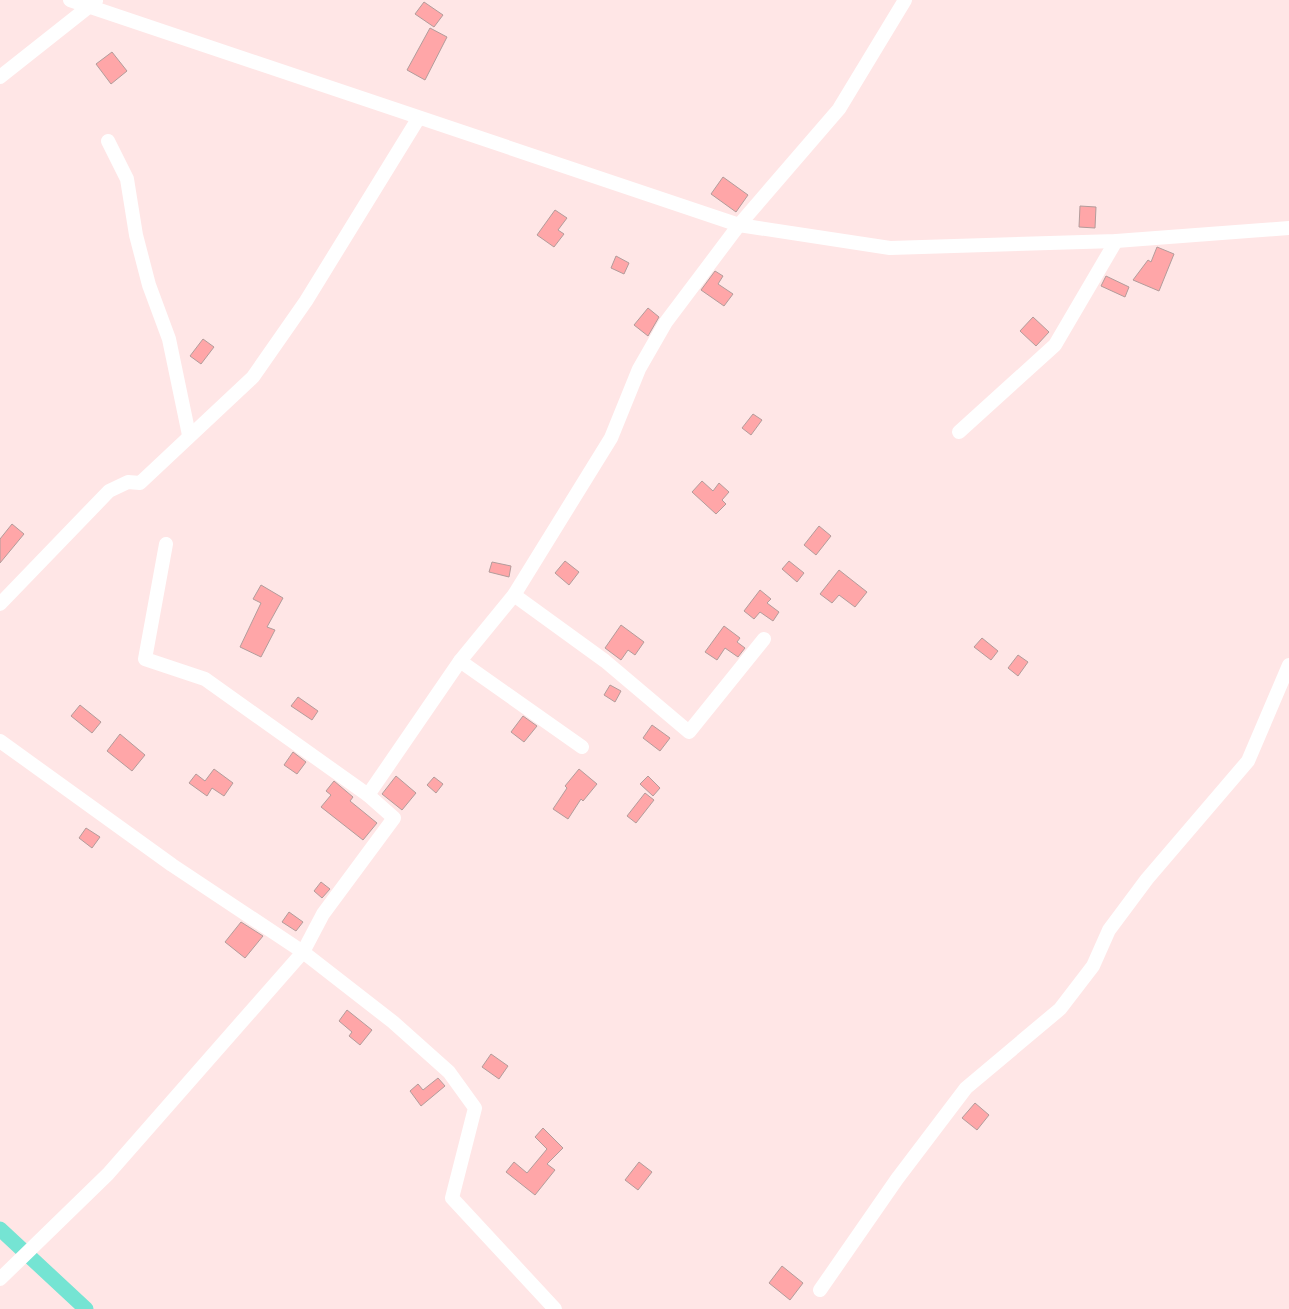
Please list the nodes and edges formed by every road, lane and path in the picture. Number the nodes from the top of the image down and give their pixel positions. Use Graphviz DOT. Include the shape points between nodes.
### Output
graph roads {
  1 [pos="70,0"];
  2 [pos="905,0"];
  3 [pos="94,3"];
  4 [pos="0,77"];
  5 [pos="418,119"];
  6 [pos="108,141"];
  7 [pos="738,225"];
  8 [pos="1289,228"];
  9 [pos="1116,241"];
  10 [pos="959,432"];
  11 [pos="189,435"];
  12 [pos="166,544"];
  13 [pos="514,595"];
  14 [pos="0,604"];
  15 [pos="764,639"];
  16 [pos="460,661"];
  17 [pos="1289,665"];
  18 [pos="0,741"];
  19 [pos="582,747"];
  20 [pos="368,795"];
  21 [pos="303,952"];
  22 [pos="2,1277"];
  23 [pos="820,1290"];
  24 [pos="554,1309"];
  1 -- 3 [label="street"];
  2 -- 7 [label="street" via="839,109"];
  3 -- 4 [label="street"];
  3 -- 5 [label="street"];
  5 -- 7 [label="street"];
  5 -- 11 [label="street" via="306,301 253,377"];
  6 -- 11 [label="street" via="127,179 136,235 149,285 169,339"];
  7 -- 9 [label="street" via="890,248"];
  7 -- 13 [label="street" via="666,322 639,369 610,438"];
  8 -- 9 [label="street"];
  9 -- 10 [label="street" via="1055,345"];
  11 -- 14 [label="street" via="140,483 128,482 109,492"];
  12 -- 20 [label="street" via="145,659 205,679"];
  13 -- 15 [label="street" via="605,661 689,732"];
  13 -- 16 [label="street"];
  16 -- 19 [label="street"];
  16 -- 20 [label="street"];
  17 -- 23 [label="street" via="1248,760 1109,930 1093,966 1060,1009 966,1088 897,1179"];
  18 -- 21 [label="street" via="172,865"];
  20 -- 21 [label="street" via="394,818 323,914"];
  21 -- 22 [label="street" via="108,1174"];
  21 -- 24 [label="street" via="394,1022 449,1072 475,1108 452,1198"];
}
